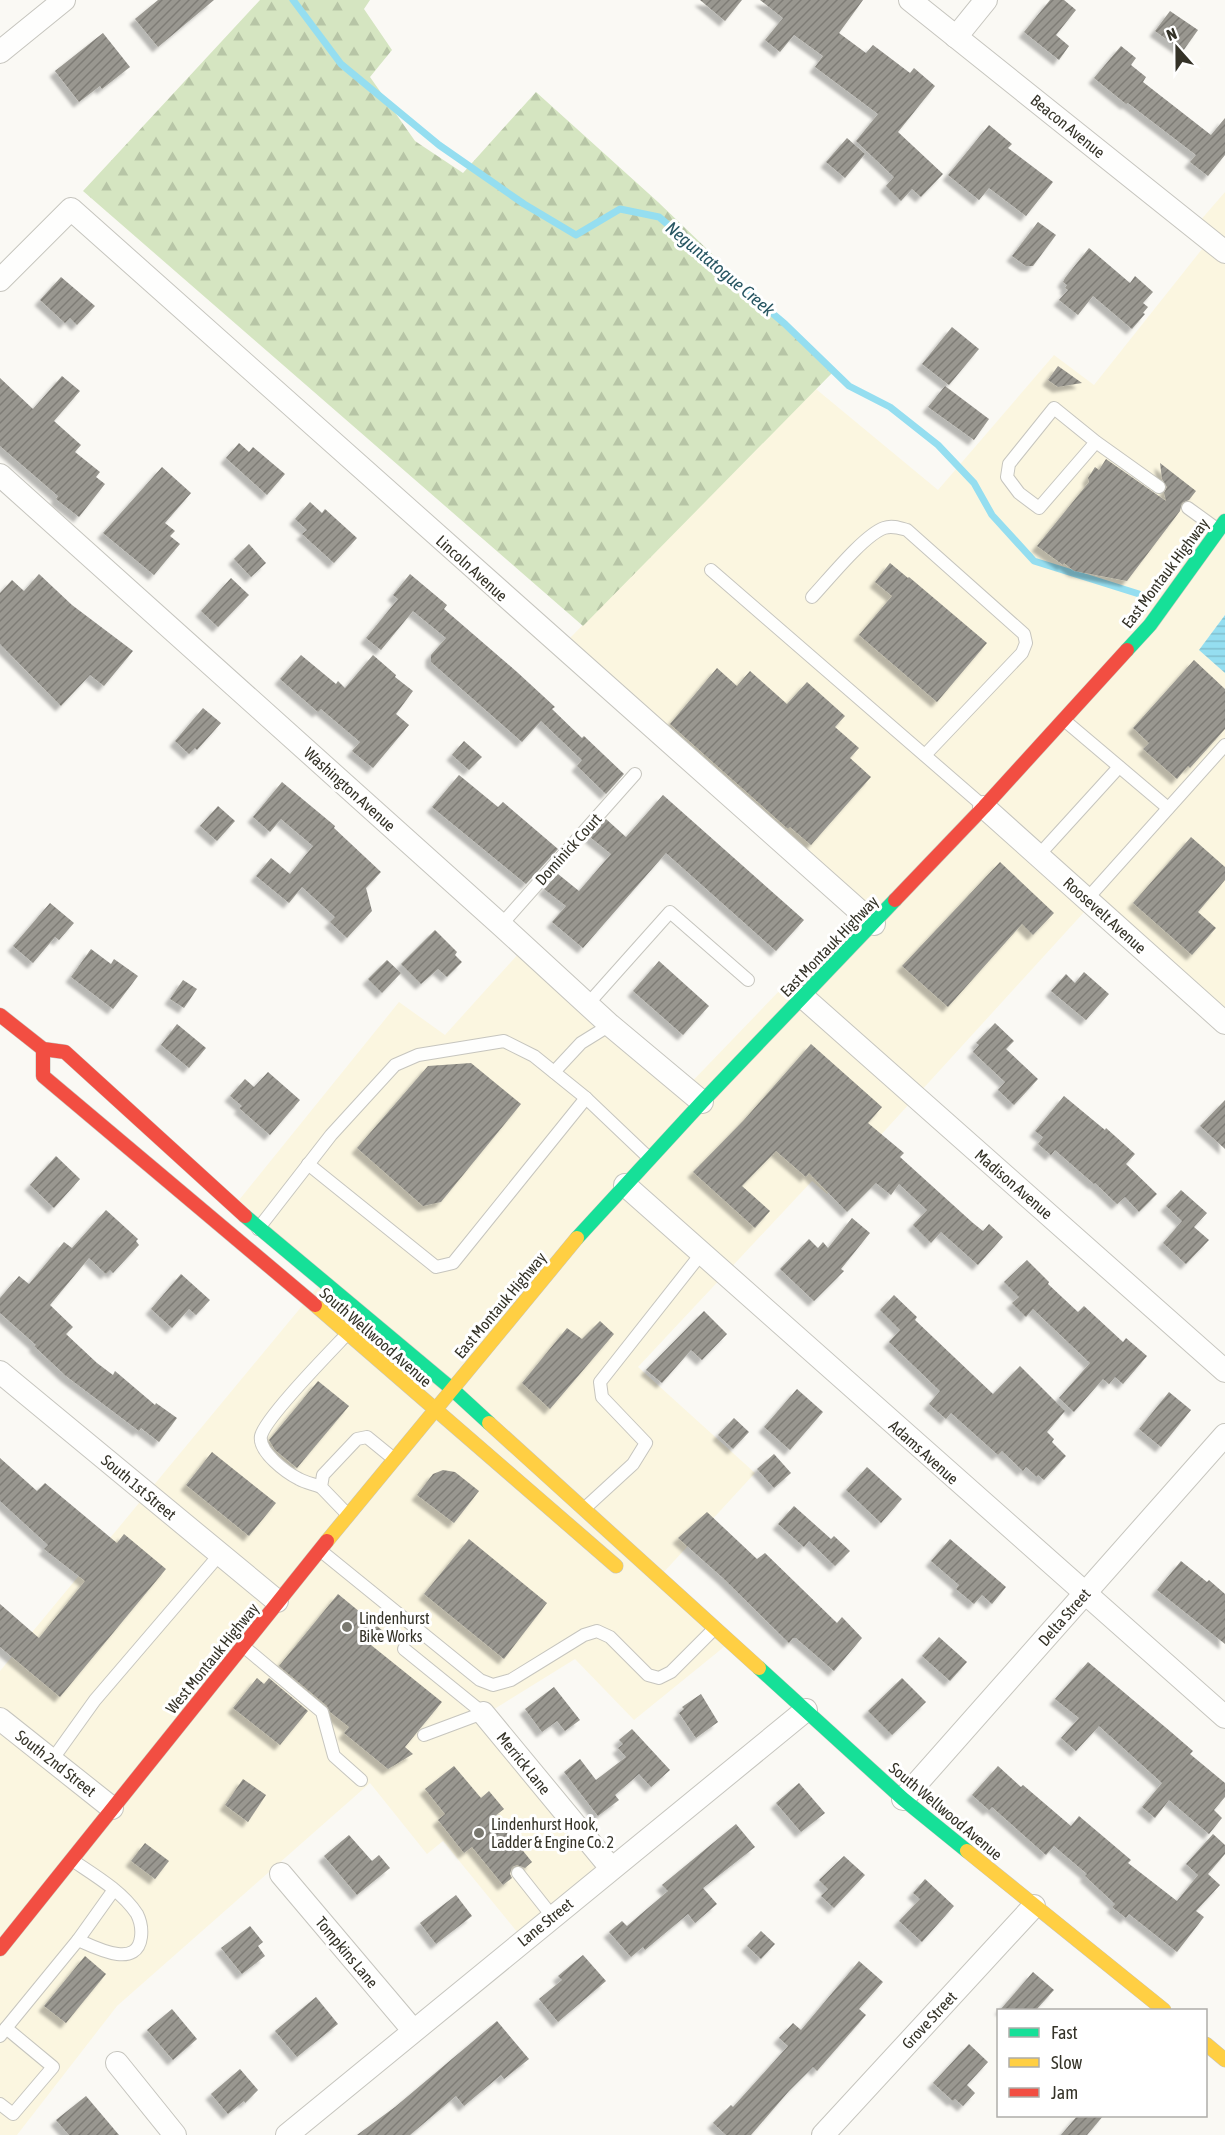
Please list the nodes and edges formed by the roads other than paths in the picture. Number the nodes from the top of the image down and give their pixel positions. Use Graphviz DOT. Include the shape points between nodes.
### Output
graph roads {
  1 [pos="64,0"];
  2 [pos="910,0"];
  3 [pos="986,0"];
  4 [pos="956,37"];
  5 [pos="0,52"];
  6 [pos="1225,252"];
  7 [pos="0,280"];
  8 [pos="1096,442"];
  9 [pos="0,475"];
  10 [pos="1159,488"];
  11 [pos="1188,508"];
  12 [pos="1222,525"];
  13 [pos="711,570"];
  14 [pos="812,597"];
  15 [pos="1064,720"];
  16 [pos="1225,745"];
  17 [pos="925,755"];
  18 [pos="1119,767"];
  19 [pos="635,774"];
  20 [pos="984,807"];
  21 [pos="1168,808"];
  22 [pos="1038,856"];
  23 [pos="1087,899"];
  24 [pos="874,924"];
  25 [pos="501,925"];
  26 [pos="748,980"];
  27 [pos="802,997"];
  28 [pos="587,1005"];
  29 [pos="0,1015"];
  30 [pos="1225,1023"];
  31 [pos="610,1025"];
  32 [pos="43,1049"];
  33 [pos="554,1072"];
  34 [pos="586,1098"];
  35 [pos="702,1102"];
  36 [pos="650,1159"];
  37 [pos="308,1164"];
  38 [pos="625,1185"];
  39 [pos="223,1227"];
  40 [pos="259,1229"];
  41 [pos="701,1254"];
  42 [pos="347,1334"];
  43 [pos="1225,1371"];
  44 [pos="0,1372"];
  45 [pos="452,1389"];
  46 [pos="435,1410"];
  47 [pos="1225,1435"];
  48 [pos="395,1460"];
  49 [pos="321,1487"];
  50 [pos="584,1509"];
  51 [pos="349,1516"];
  52 [pos="320,1550"];
  53 [pos="220,1554"];
  54 [pos="622,1571"];
  55 [pos="1084,1594"];
  56 [pos="278,1601"];
  57 [pos="672,1608"];
  58 [pos="715,1628"];
  59 [pos="243,1645"];
  60 [pos="404,1649"];
  61 [pos="806,1710"];
  62 [pos="483,1713"];
  63 [pos="1225,1717"];
  64 [pos="0,1719"];
  65 [pos="424,1735"];
  66 [pos="52,1760"];
  67 [pos="362,1780"];
  68 [pos="903,1799"];
  69 [pos="112,1808"];
  70 [pos="71,1859"];
  71 [pos="611,1868"];
  72 [pos="518,1873"];
  73 [pos="281,1874"];
  74 [pos="113,1891"];
  75 [pos="1034,1906"];
  76 [pos="552,1916"];
  77 [pos="78,1940"];
  78 [pos="0,1949"];
  79 [pos="1163,2009"];
  80 [pos="413,2030"];
  81 [pos="3,2032"];
  82 [pos="1207,2045"];
  83 [pos="1225,2060"];
  84 [pos="117,2063"];
  85 [pos="0,2103"];
  86 [pos="175,2135"];
  87 [pos="286,2135"];
  88 [pos="823,2135"];
  1 -- 5 [label="street"];
  2 -- 4 [label="street, Beacon Avenue"];
  3 -- 4 [label="street"];
  4 -- 6 [label="street, Beacon Avenue"];
  7 -- 24 [label="street, Lincoln Avenue" via="71,209"];
  8 -- 8 [label="lane" via="1054,408 1009,464 1007,477 1019,494 1039,508"];
  8 -- 10 [label="lane"];
  9 -- 25 [label="street, Washington Avenue"];
  11 -- 12 [label="lane"];
  12 -- 15 [label="main road, East Montauk Highway" via="1150,625"];
  13 -- 17 [label="lane"];
  14 -- 17 [label="lane" via="868,538 885,527 896,527 908,530 1024,634 1022,653"];
  15 -- 18 [label="lane"];
  15 -- 20 [label="main road, East Montauk Highway"];
  16 -- 21 [label="lane"];
  17 -- 20 [label="lane"];
  18 -- 21 [label="lane"];
  18 -- 22 [label="lane"];
  19 -- 25 [label="lane, Dominick Court"];
  20 -- 22 [label="street, Roosevelt Avenue"];
  20 -- 24 [label="main road, East Montauk Highway"];
  21 -- 23 [label="lane"];
  22 -- 23 [label="street, Roosevelt Avenue"];
  23 -- 30 [label="street, Roosevelt Avenue"];
  24 -- 27 [label="main road, East Montauk Highway"];
  25 -- 28 [label="street, Washington Avenue"];
  26 -- 28 [label="lane" via="670,912"];
  27 -- 35 [label="main road, East Montauk Highway"];
  27 -- 43 [label="street, Madison Avenue"];
  28 -- 31 [label="street, Washington Avenue"];
  29 -- 32 [label="main road, South Wellwood Avenue"];
  31 -- 33 [label="lane" via="580,1042"];
  31 -- 35 [label="street, Washington Avenue"];
  32 -- 39 [label="main road, South Wellwood Avenue" via="43,1076"];
  32 -- 40 [label="main road, South Wellwood Avenue" via="65,1052"];
  33 -- 34 [label="lane"];
  33 -- 37 [label="lane" via="534,1056 504,1041 418,1055 395,1065"];
  34 -- 36 [label="lane"];
  34 -- 37 [label="lane" via="453,1263 436,1267"];
  35 -- 36 [label="main road, East Montauk Highway"];
  36 -- 38 [label="main road, East Montauk Highway"];
  37 -- 40 [label="lane"];
  38 -- 41 [label="street, Adams Avenue"];
  38 -- 45 [label="main road, East Montauk Highway"];
  39 -- 40 [label="lane" via="245,1234"];
  39 -- 42 [label="main road, South Wellwood Avenue"];
  40 -- 45 [label="main road, South Wellwood Avenue"];
  41 -- 50 [label="lane" via="600,1382 602,1397 646,1443 633,1464"];
  41 -- 55 [label="street, Adams Avenue"];
  42 -- 46 [label="main road, South Wellwood Avenue"];
  42 -- 49 [label="lane" via="320,1361 261,1435 265,1453 299,1479"];
  44 -- 53 [label="street, South 1st Street"];
  45 -- 46 [label="main road, West Montauk Highway"];
  45 -- 50 [label="main road, South Wellwood Avenue"];
  46 -- 48 [label="main road, West Montauk Highway"];
  46 -- 54 [label="main road, South Wellwood Avenue"];
  47 -- 55 [label="street, Delta Street"];
  48 -- 49 [label="lane" via="368,1437 357,1439 323,1476"];
  48 -- 51 [label="main road, West Montauk Highway"];
  49 -- 51 [label="lane"];
  50 -- 58 [label="main road, South Wellwood Avenue"];
  51 -- 52 [label="main road, West Montauk Highway"];
  52 -- 56 [label="main road, West Montauk Highway"];
  52 -- 58 [label="lane" via="480,1680 493,1685 511,1680 597,1631 610,1637 648,1675 659,1678 671,1672"];
  53 -- 56 [label="street, South 1st Street"];
  53 -- 66 [label="lane" via="95,1700"];
  55 -- 63 [label="street, Adams Avenue"];
  55 -- 68 [label="street, Delta Street"];
  56 -- 59 [label="main road, West Montauk Highway"];
  57 -- 58 [label="main road, South Wellwood Avenue"];
  58 -- 61 [label="main road, South Wellwood Avenue"];
  59 -- 67 [label="lane" via="322,1712 334,1756"];
  59 -- 69 [label="main road, West Montauk Highway"];
  60 -- 62 [label="lane"];
  61 -- 68 [label="main road, South Wellwood Avenue"];
  61 -- 71 [label="street, Lane Street"];
  62 -- 65 [label="lane"];
  62 -- 71 [label="street, Merrick Lane"];
  64 -- 66 [label="street, South 2nd Street"];
  66 -- 69 [label="street, South 2nd Street"];
  68 -- 75 [label="main road, South Wellwood Avenue"];
  69 -- 70 [label="main road, West Montauk Highway"];
  70 -- 74 [label="lane"];
  70 -- 78 [label="main road, West Montauk Highway"];
  71 -- 76 [label="street, Lane Street"];
  72 -- 76 [label="lane"];
  73 -- 80 [label="street, Tompkins Lane"];
  74 -- 77 [label="lane"];
  74 -- 77 [label="lane" via="137,1915 142,1926 139,1945 133,1951 109,1954"];
  75 -- 79 [label="main road, South Wellwood Avenue"];
  75 -- 88 [label="street, Grove Street"];
  76 -- 80 [label="street, Lane Street"];
  77 -- 81 [label="lane"];
  80 -- 87 [label="street, Lane Street"];
  81 -- 85 [label="lane" via="53,2067 14,2114"];
  82 -- 83 [label="main road"];
  84 -- 86 [label="street"];
}
